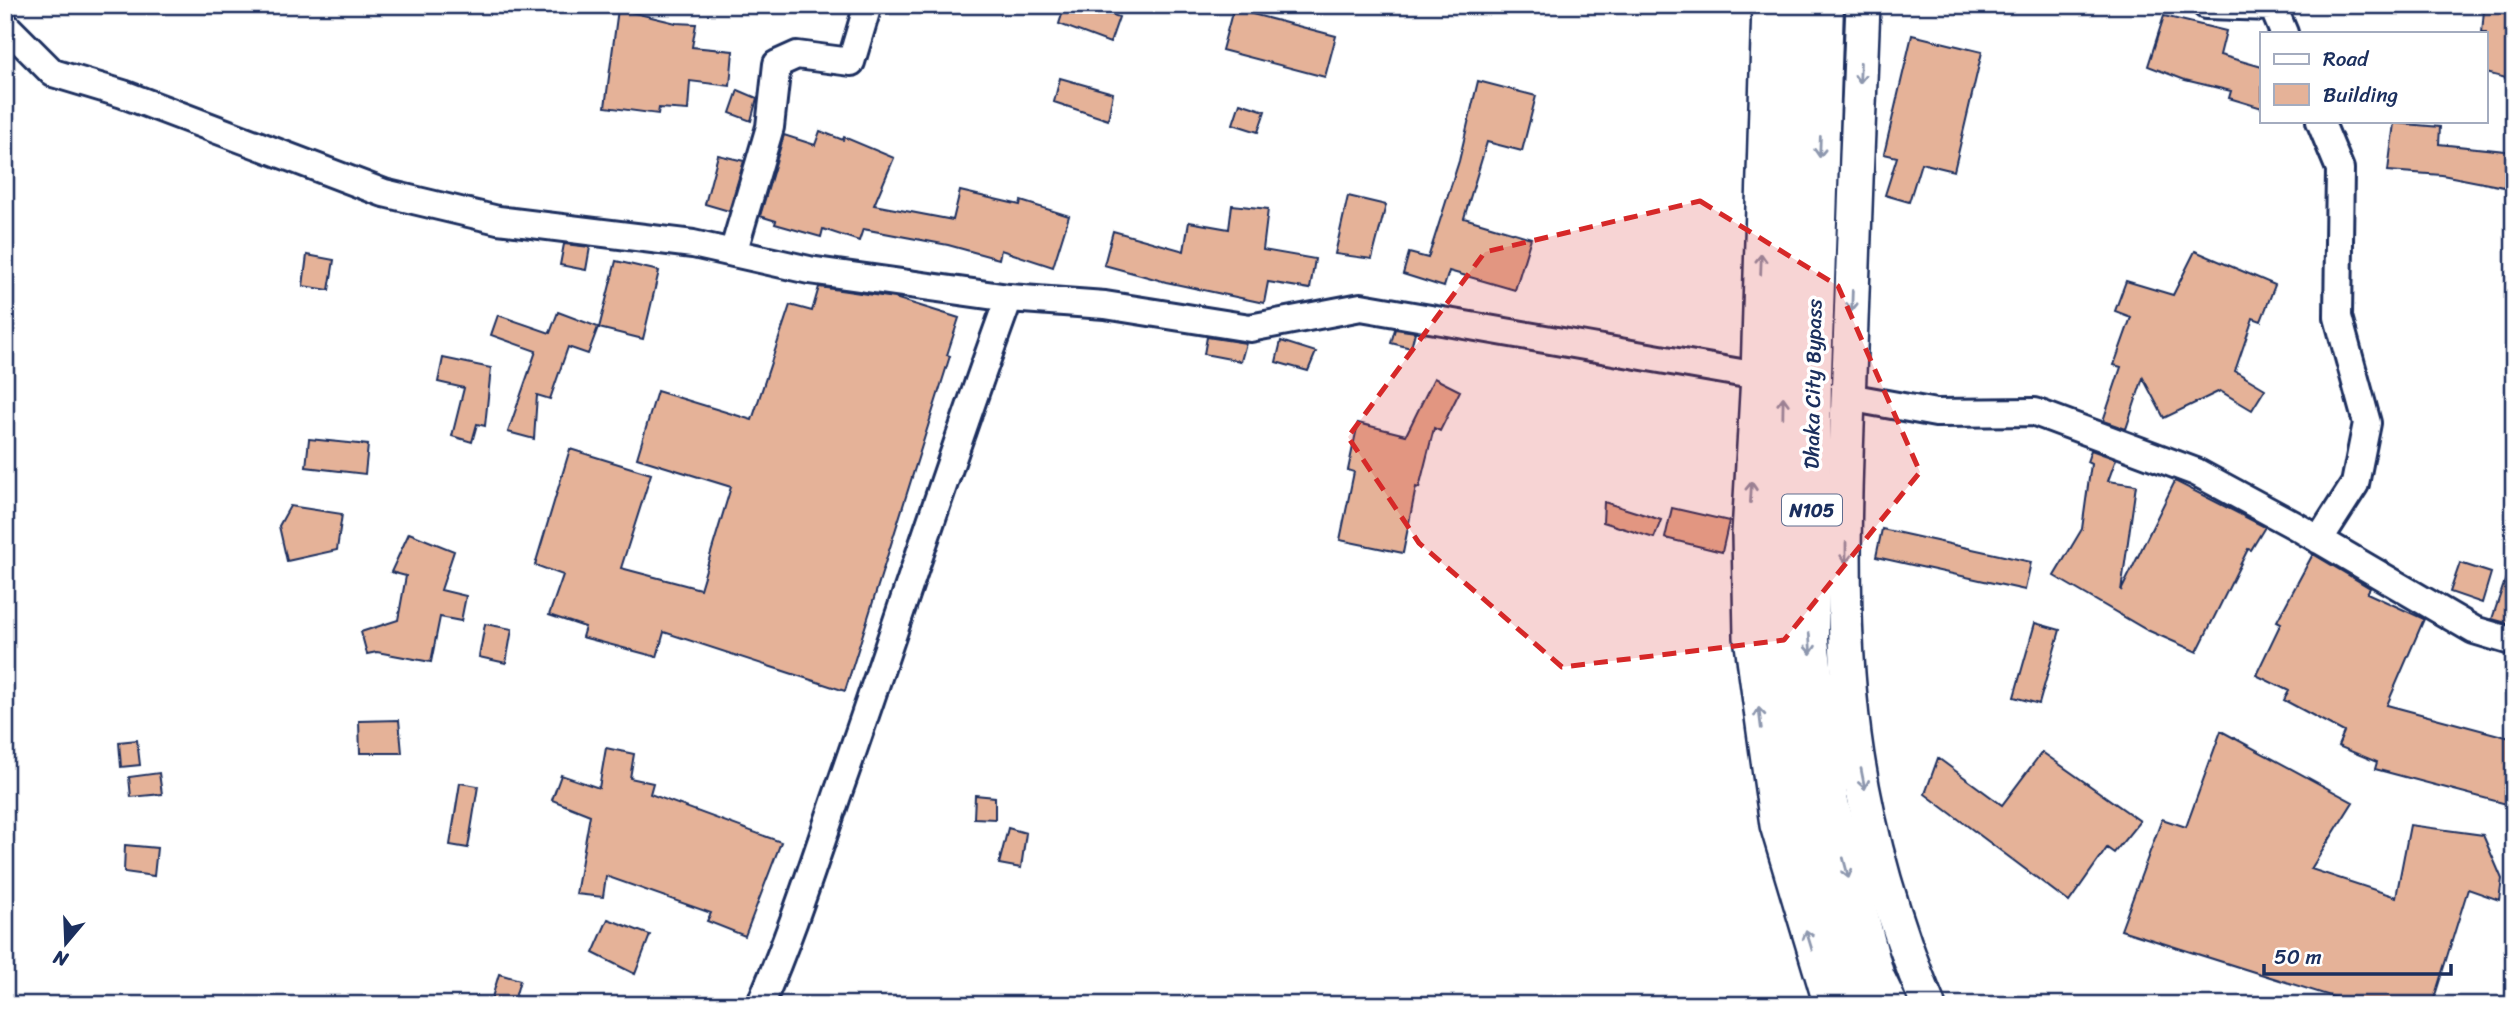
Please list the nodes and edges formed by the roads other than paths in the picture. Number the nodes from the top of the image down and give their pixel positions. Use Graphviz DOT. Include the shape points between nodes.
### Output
graph roads {
  1 [pos="868,5"];
  2 [pos="1769,5"];
  3 [pos="1797,5"];
  4 [pos="1824,5"];
  5 [pos="1863,5"];
  6 [pos="2206,5"];
  7 [pos="5,25"];
  8 [pos="2284,32"];
  9 [pos="2320,122"];
  10 [pos="733,253"];
  11 [pos="1009,298"];
  12 [pos="1758,376"];
  13 [pos="1848,397"];
  14 [pos="2319,540"];
  15 [pos="2514,642"];
  16 [pos="760,1005"];
  17 [pos="1831,1005"];
  18 [pos="1856,1005"];
  19 [pos="1888,1005"];
  20 [pos="1928,1005"];
  1 -- 10 [label="street" via="851,62 797,55 777,64 770,127"];
  12 -- 2 [label="main road, one-way"];
  18 -- 3 [label="highway, Dhaka City Bypass / N105, one-way" via="1799,815 1778,642"];
  4 -- 19 [label="highway, Dhaka City Bypass / N105, one-way" via="1809,641 1829,803 1875,978"];
  5 -- 13 [label="main road, one-way"];
  6 -- 8 [label="street" via="2273,7"];
  7 -- 10 [label="street" via="54,73 123,94 384,193 498,220"];
  9 -- 14 [label="street" via="2340,169 2338,317 2367,423 2355,484"];
  10 -- 11 [label="street" via="809,270"];
  11 -- 12 [label="street" via="1105,305 1250,327 1361,307"];
  11 -- 16 [label="street"];
  17 -- 12 [label="main road, one-way" via="1777,825 1752,650 1749,534"];
  13 -- 14 [label="street" via="1936,413 2035,412 2196,472"];
  13 -- 20 [label="main road, one-way" via="1847,655 1854,737 1887,890"];
  14 -- 15 [label="street" via="2474,630"];
}
